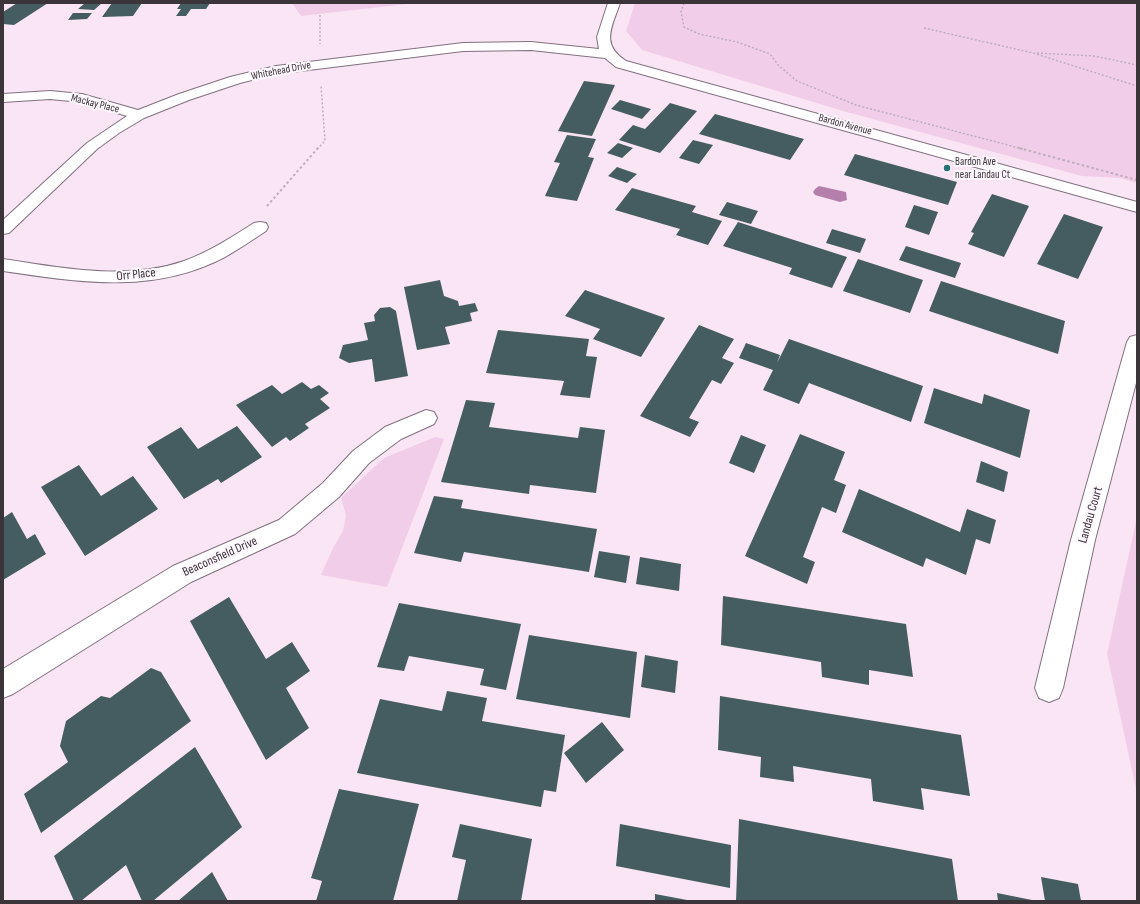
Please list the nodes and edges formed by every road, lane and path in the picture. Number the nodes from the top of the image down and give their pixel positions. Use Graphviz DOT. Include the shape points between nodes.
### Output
graph roads {
  1 [pos="614,3"];
  2 [pos="684,3"];
  3 [pos="320,15"];
  4 [pos="924,28"];
  5 [pos="320,50"];
  6 [pos="1033,53"];
  7 [pos="606,54"];
  8 [pos="1137,65"];
  9 [pos="321,80"];
  10 [pos="1137,86"];
  11 [pos="3,98"];
  12 [pos="139,115"];
  13 [pos="1137,180"];
  14 [pos="1137,207"];
  15 [pos="260,227"];
  16 [pos="3,229"];
  17 [pos="3,265"];
  18 [pos="1137,342"];
  19 [pos="426,418"];
  20 [pos="3,684"];
  21 [pos="1049,688"];
  1 -- 7 [label="street" via="603,38"];
  2 -- 13 [label="path" via="681,12 684,27 699,34 737,42 770,54 778,65 798,81 856,105"];
  3 -- 5 [label="path"];
  4 -- 6 [label="path"];
  6 -- 8 [label="path" via="1094,56"];
  6 -- 10 [label="path"];
  7 -- 12 [label="street, Whitehead Drive" via="531,46 463,47 320,64 276,70 235,80"];
  7 -- 14 [label="street, Bardon Avenue" via="621,64"];
  9 -- 15 [label="path" via="325,141 266,208"];
  11 -- 12 [label="street, Mackay Place" via="50,95 82,98"];
  12 -- 16 [label="street, Whitehead Drive" via="92,146"];
  15 -- 17 [label="street, Orr Place" via="217,253 172,271 150,276 95,278"];
  18 -- 21 [label="street, Landau Court" via="1083,540"];
  19 -- 20 [label="street, Beaconsfield Drive" via="394,433 361,457 331,490 287,527 182,574"];
}
